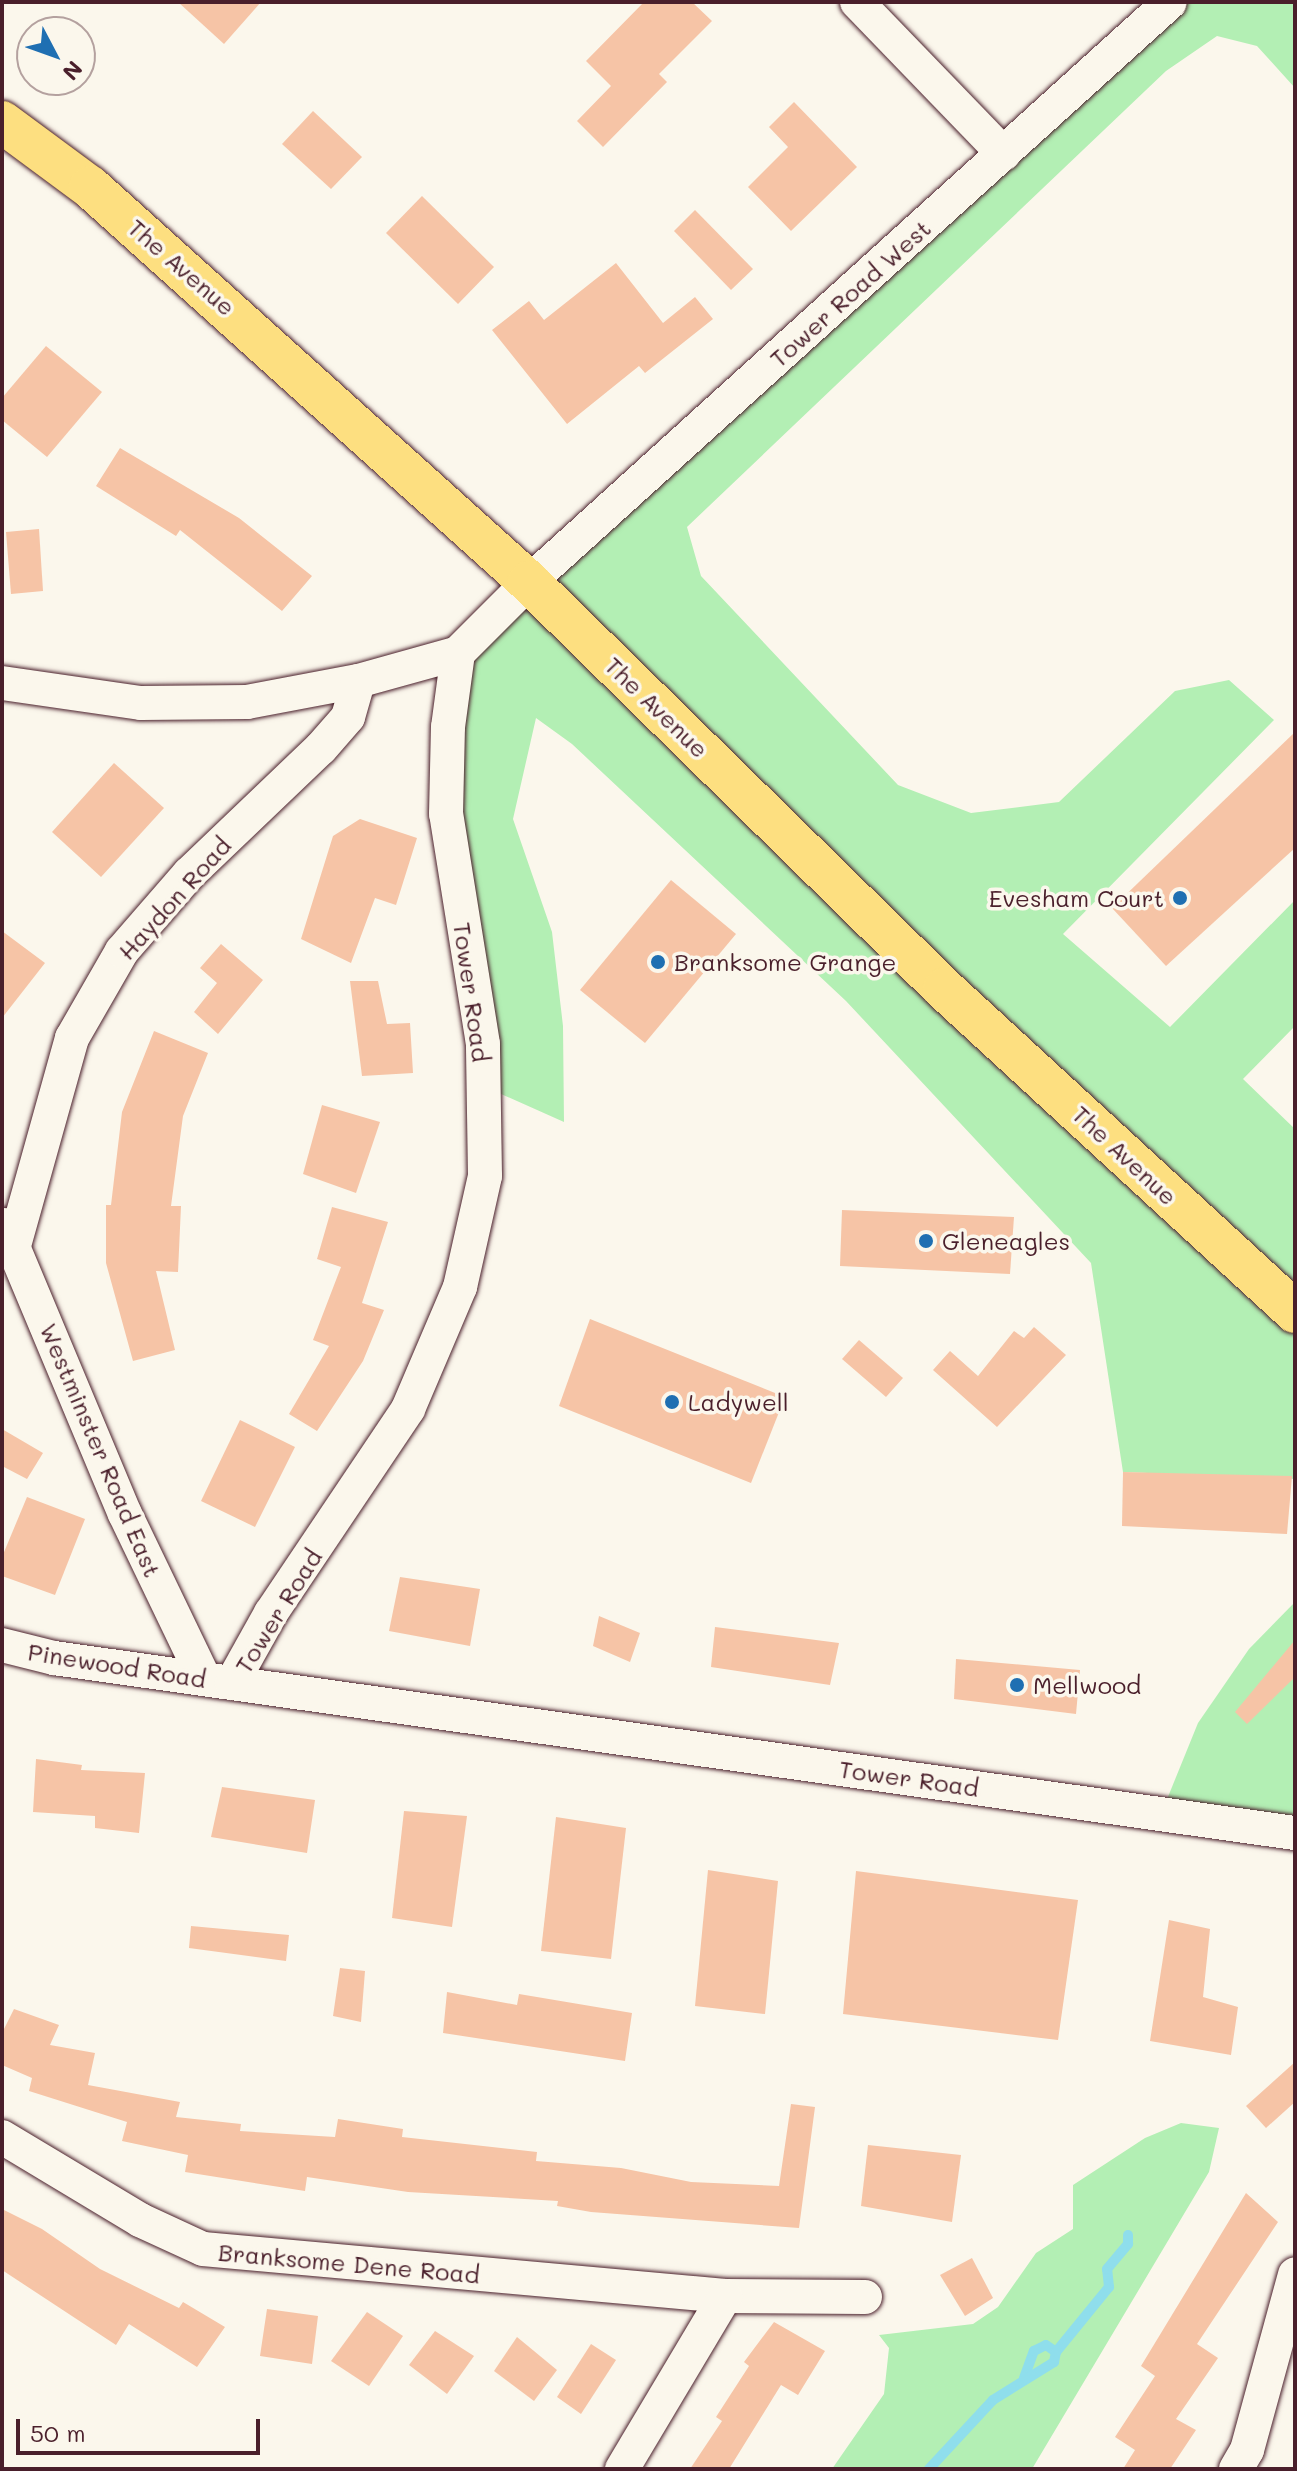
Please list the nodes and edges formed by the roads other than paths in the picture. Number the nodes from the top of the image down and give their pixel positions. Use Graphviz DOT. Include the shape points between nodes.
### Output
graph roads {
  1 [pos="857,2"];
  2 [pos="1170,2"];
  3 [pos="2,122"];
  4 [pos="1004,154"];
  5 [pos="529,582"];
  6 [pos="458,653"];
  7 [pos="358,681"];
  8 [pos="2,683"];
  9 [pos="8,1231"];
  10 [pos="1295,1312"];
  11 [pos="2,1645"];
  12 [pos="218,1681"];
  13 [pos="1295,1833"];
  14 [pos="2,2137"];
  15 [pos="1295,2274"];
  16 [pos="725,2296"];
  17 [pos="865,2297"];
  18 [pos="1248,2463"];
  19 [pos="622,2469"];
  1 -- 4 [label="street"];
  2 -- 4 [label="street, Tower Road West"];
  3 -- 5 [label="main road, The Avenue" via="90,187"];
  4 -- 5 [label="street, Tower Road West"];
  5 -- 6 [label="street"];
  5 -- 10 [label="main road, The Avenue" via="944,989"];
  6 -- 7 [label="street"];
  6 -- 12 [label="street, Tower Road" via="448,727 446,814 483,1044 485,1176 464,1274 408,1409 271,1613"];
  7 -- 8 [label="street" via="247,702 141,703"];
  7 -- 9 [label="street, Haydon Road" via="348,717 330,738 189,874 122,951 72,1038"];
  9 -- 12 [label="street, Westminster Road East" via="125,1514"];
  11 -- 12 [label="street, Pinewood Road" via="54,1658"];
  12 -- 13 [label="street, Tower Road"];
  14 -- 16 [label="street, Branksome Dene Road" via="140,2220 203,2249"];
  15 -- 18 [label="street"];
  16 -- 17 [label="street, Branksome Dene Road"];
  16 -- 19 [label="street"];
}
